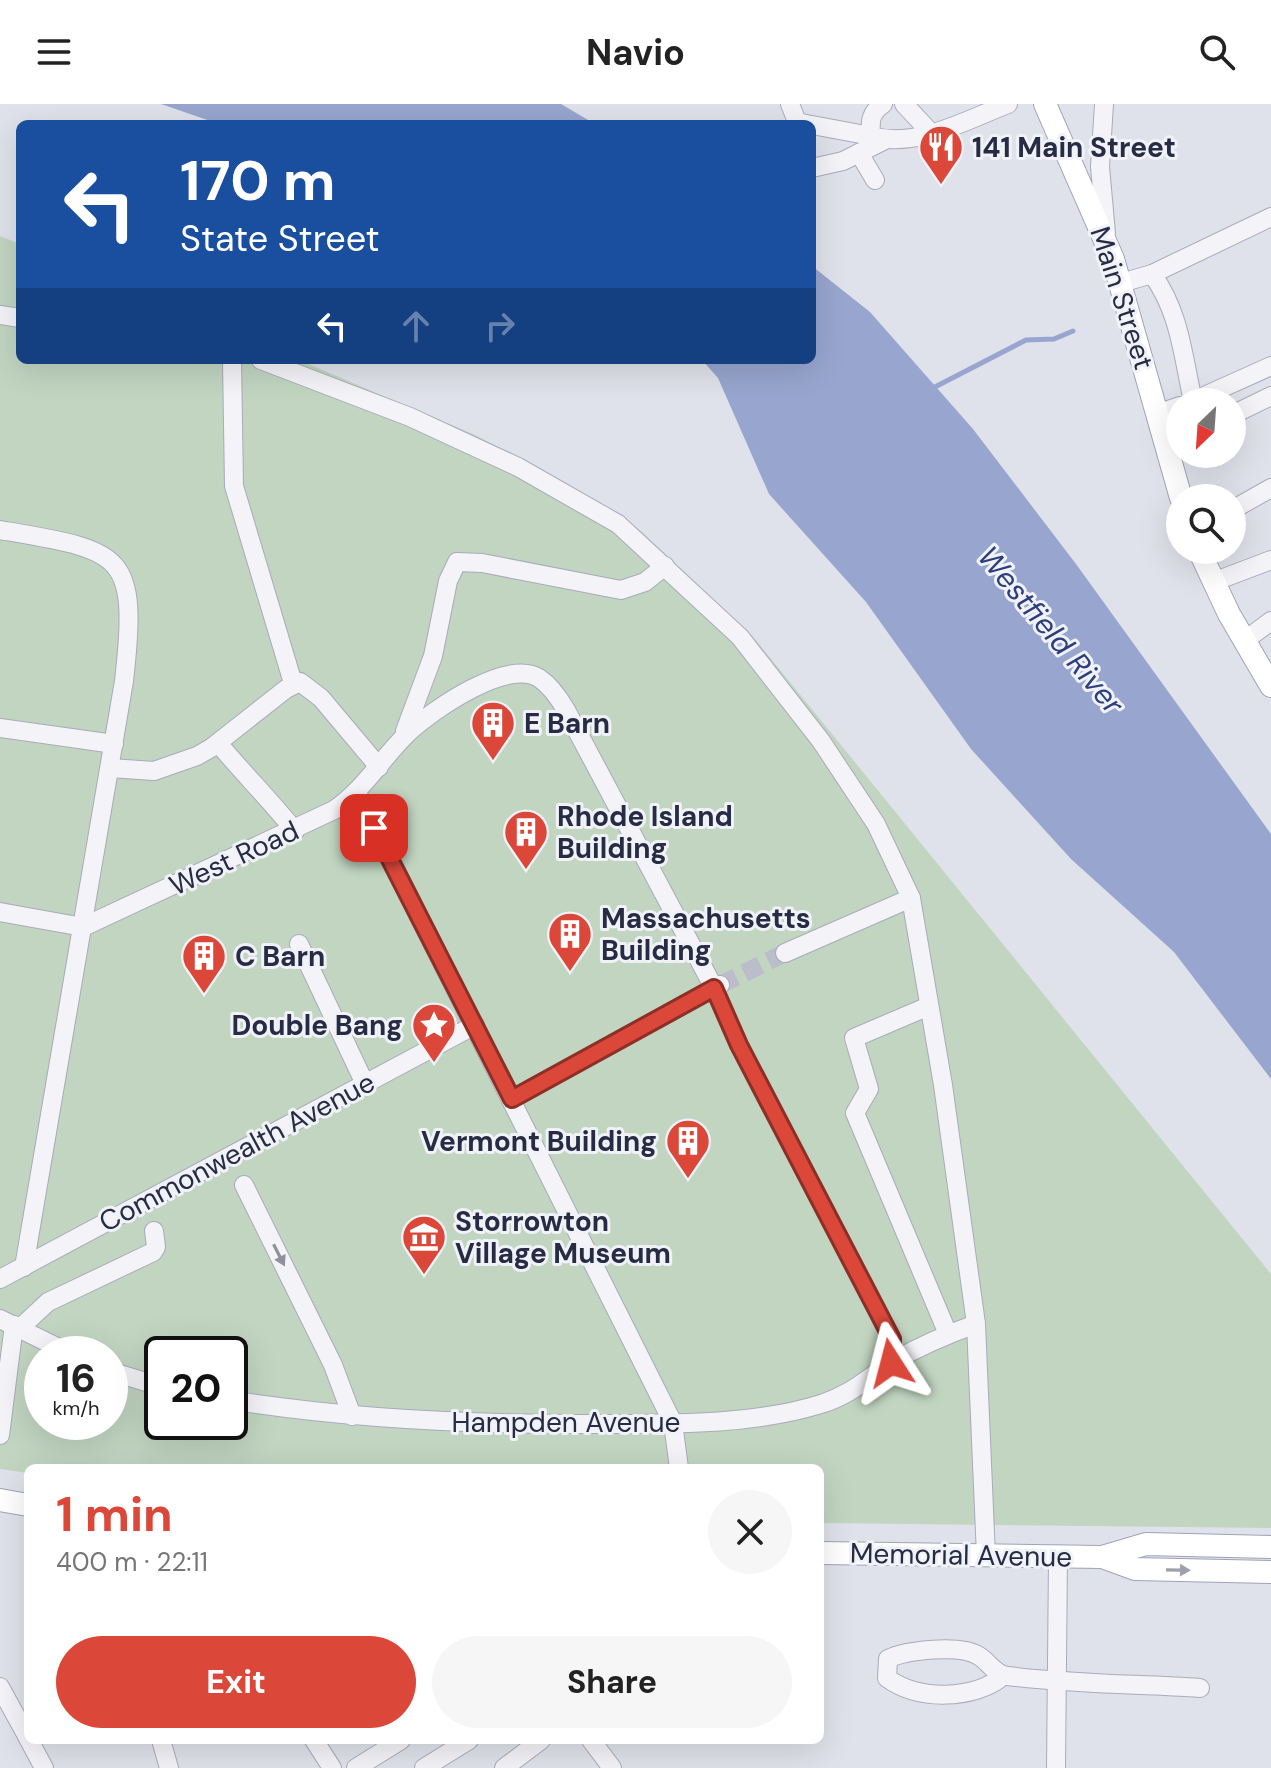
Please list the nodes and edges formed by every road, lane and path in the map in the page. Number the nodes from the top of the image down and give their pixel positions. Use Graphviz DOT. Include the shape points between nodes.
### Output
graph roads {
  1 [pos="883,104"];
  2 [pos="904,104"];
  3 [pos="1008,104"];
  4 [pos="1045,104"];
  5 [pos="1104,104"];
  6 [pos="816,125"];
  7 [pos="931,133"];
  8 [pos="878,138"];
  9 [pos="859,153"];
  10 [pos="816,167"];
  11 [pos="875,180"];
  12 [pos="1271,217"];
  13 [pos="1107,242"];
  14 [pos="1152,274"];
  15 [pos="1121,283"];
  16 [pos="232,364"];
  17 [pos="271,364"];
  18 [pos="1271,366"];
  19 [pos="1189,388"];
  20 [pos="1223,388"];
  21 [pos="1271,396"];
  22 [pos="1246,408"];
  23 [pos="1166,411"];
  24 [pos="1157,414"];
  25 [pos="1166,433"];
  26 [pos="1271,488"];
  27 [pos="1246,502"];
  28 [pos="0,530"];
  29 [pos="1271,560"];
  30 [pos="1205,564"];
  31 [pos="665,566"];
  32 [pos="1213,582"];
  33 [pos="1271,621"];
  34 [pos="1244,641"];
  35 [pos="293,683"];
  36 [pos="1271,686"];
  37 [pos="0,728"];
  38 [pos="400,741"];
  39 [pos="218,743"];
  40 [pos="114,744"];
  41 [pos="379,767"];
  42 [pos="110,768"];
  43 [pos="357,793"];
  44 [pos="295,831"];
  45 [pos="911,898"];
  46 [pos="0,912"];
  47 [pos="83,927"];
  48 [pos="299,944"];
  49 [pos="785,953"];
  50 [pos="717,986"];
  51 [pos="929,1006"];
  52 [pos="475,1025"];
  53 [pos="365,1084"];
  54 [pos="512,1099"];
  55 [pos="244,1185"];
  56 [pos="154,1231"];
  57 [pos="24,1267"];
  58 [pos="0,1279"];
  59 [pos="11,1324"];
  60 [pos="976,1324"];
  61 [pos="948,1334"];
  62 [pos="35,1336"];
  63 [pos="891,1363"];
  64 [pos="248,1402"];
  65 [pos="352,1416"];
  66 [pos="673,1423"];
  67 [pos="0,1435"];
  68 [pos="678,1464"];
  69 [pos="0,1500"];
  70 [pos="24,1504"];
  71 [pos="1271,1547"];
  72 [pos="824,1553"];
  73 [pos="986,1556"];
  74 [pos="1058,1557"];
  75 [pos="1102,1557"];
  76 [pos="1265,1573"];
  77 [pos="1003,1676"];
  78 [pos="1057,1679"];
  79 [pos="0,1687"];
  80 [pos="1200,1688"];
  81 [pos="24,1732"];
  82 [pos="31,1744"];
  83 [pos="162,1744"];
  84 [pos="317,1744"];
  85 [pos="395,1744"];
  86 [pos="463,1744"];
  87 [pos="536,1744"];
  88 [pos="595,1744"];
  89 [pos="44,1768"];
  90 [pos="169,1768"];
  91 [pos="332,1768"];
  92 [pos="356,1768"];
  93 [pos="424,1768"];
  94 [pos="504,1768"];
  95 [pos="612,1768"];
  96 [pos="1056,1768"];
  1 -- 8 [label="street" via="870,120"];
  2 -- 7 [label="street"];
  3 -- 7 [label="street"];
  4 -- 13 [label="main road, Main Street"];
  5 -- 13 [label="street" via="1100,167"];
  6 -- 8 [label="street"];
  7 -- 8 [label="street"];
  8 -- 9 [label="street"];
  9 -- 10 [label="street"];
  9 -- 11 [label="street"];
  12 -- 14 [label="street"];
  13 -- 15 [label="main road, Main Street"];
  14 -- 15 [label="street"];
  14 -- 19 [label="street" via="1171,303"];
  15 -- 24 [label="main road, Main Street"];
  16 -- 35 [label="street" via="234,486"];
  17 -- 31 [label="street" via="410,417 518,467 618,524"];
  18 -- 20 [label="street"];
  21 -- 22 [label="street"];
  23 -- 24 [label="street"];
  24 -- 25 [label="main road, Main Street"];
  26 -- 27 [label="street"];
  28 -- 40 [label="street" via="93,548 118,567 129,593 130,627"];
  29 -- 32 [label="street"];
  30 -- 32 [label="main road"];
  31 -- 38 [label="street" via="645,582 621,590 457,562 429,668"];
  31 -- 45 [label="street" via="740,637 821,741 876,824"];
  32 -- 34 [label="main road"];
  33 -- 34 [label="street"];
  34 -- 36 [label="main road"];
  35 -- 39 [label="street"];
  35 -- 41 [label="street" via="311,687"];
  37 -- 40 [label="street"];
  38 -- 41 [label="street, West Road"];
  38 -- 50 [label="street, West Road" via="482,683 518,671 537,676 566,710"];
  39 -- 42 [label="street" via="166,769"];
  39 -- 44 [label="street"];
  40 -- 42 [label="street"];
  41 -- 43 [label="street, West Road"];
  42 -- 47 [label="street"];
  43 -- 44 [label="street, West Road"];
  43 -- 52 [label="street"];
  44 -- 47 [label="street, West Road"];
  45 -- 49 [label="street"];
  45 -- 51 [label="street"];
  46 -- 47 [label="street"];
  47 -- 57 [label="street"];
  48 -- 53 [label="street"];
  50 -- 54 [label="street"];
  50 -- 63 [label="street" via="739,1045 892,1339"];
  51 -- 60 [label="street"];
  51 -- 61 [label="street" via="854,1038 869,1089 855,1113"];
  52 -- 53 [label="street, Commonwealth Avenue"];
  52 -- 54 [label="street"];
  53 -- 57 [label="street, Commonwealth Avenue"];
  54 -- 66 [label="street"];
  55 -- 65 [label="street, one-way" via="333,1365"];
  56 -- 59 [label="street" via="153,1252"];
  57 -- 58 [label="street, Commonwealth Avenue"];
  59 -- 62 [label="street"];
  59 -- 67 [label="street"];
  60 -- 61 [label="street, Hampden Avenue"];
  60 -- 73 [label="street"];
  61 -- 63 [label="street, Hampden Avenue"];
  63 -- 66 [label="street, Hampden Avenue" via="863,1386 819,1405 763,1416"];
  64 -- 65 [label="street, Hampden Avenue"];
  65 -- 66 [label="street, Hampden Avenue"];
  66 -- 68 [label="street"];
  69 -- 70 [label="main road"];
  71 -- 75 [label="main road, Memorial Avenue" via="1146,1544"];
  72 -- 73 [label="main road, Memorial Avenue"];
  73 -- 74 [label="main road, Memorial Avenue"];
  74 -- 75 [label="main road, Memorial Avenue"];
  74 -- 78 [label="street"];
  75 -- 76 [label="main road, Memorial Avenue, one-way" via="1135,1569"];
  77 -- 77 [label="street" via="973,1653 945,1651 895,1655 885,1668 887,1678 917,1693 977,1690"];
  77 -- 78 [label="street"];
  78 -- 80 [label="street"];
  78 -- 96 [label="street"];
  79 -- 81 [label="street"];
  82 -- 89 [label="street"];
  83 -- 90 [label="street"];
  84 -- 91 [label="street"];
  85 -- 92 [label="street"];
  86 -- 93 [label="street"];
  87 -- 94 [label="street"];
  88 -- 95 [label="street"];
}
